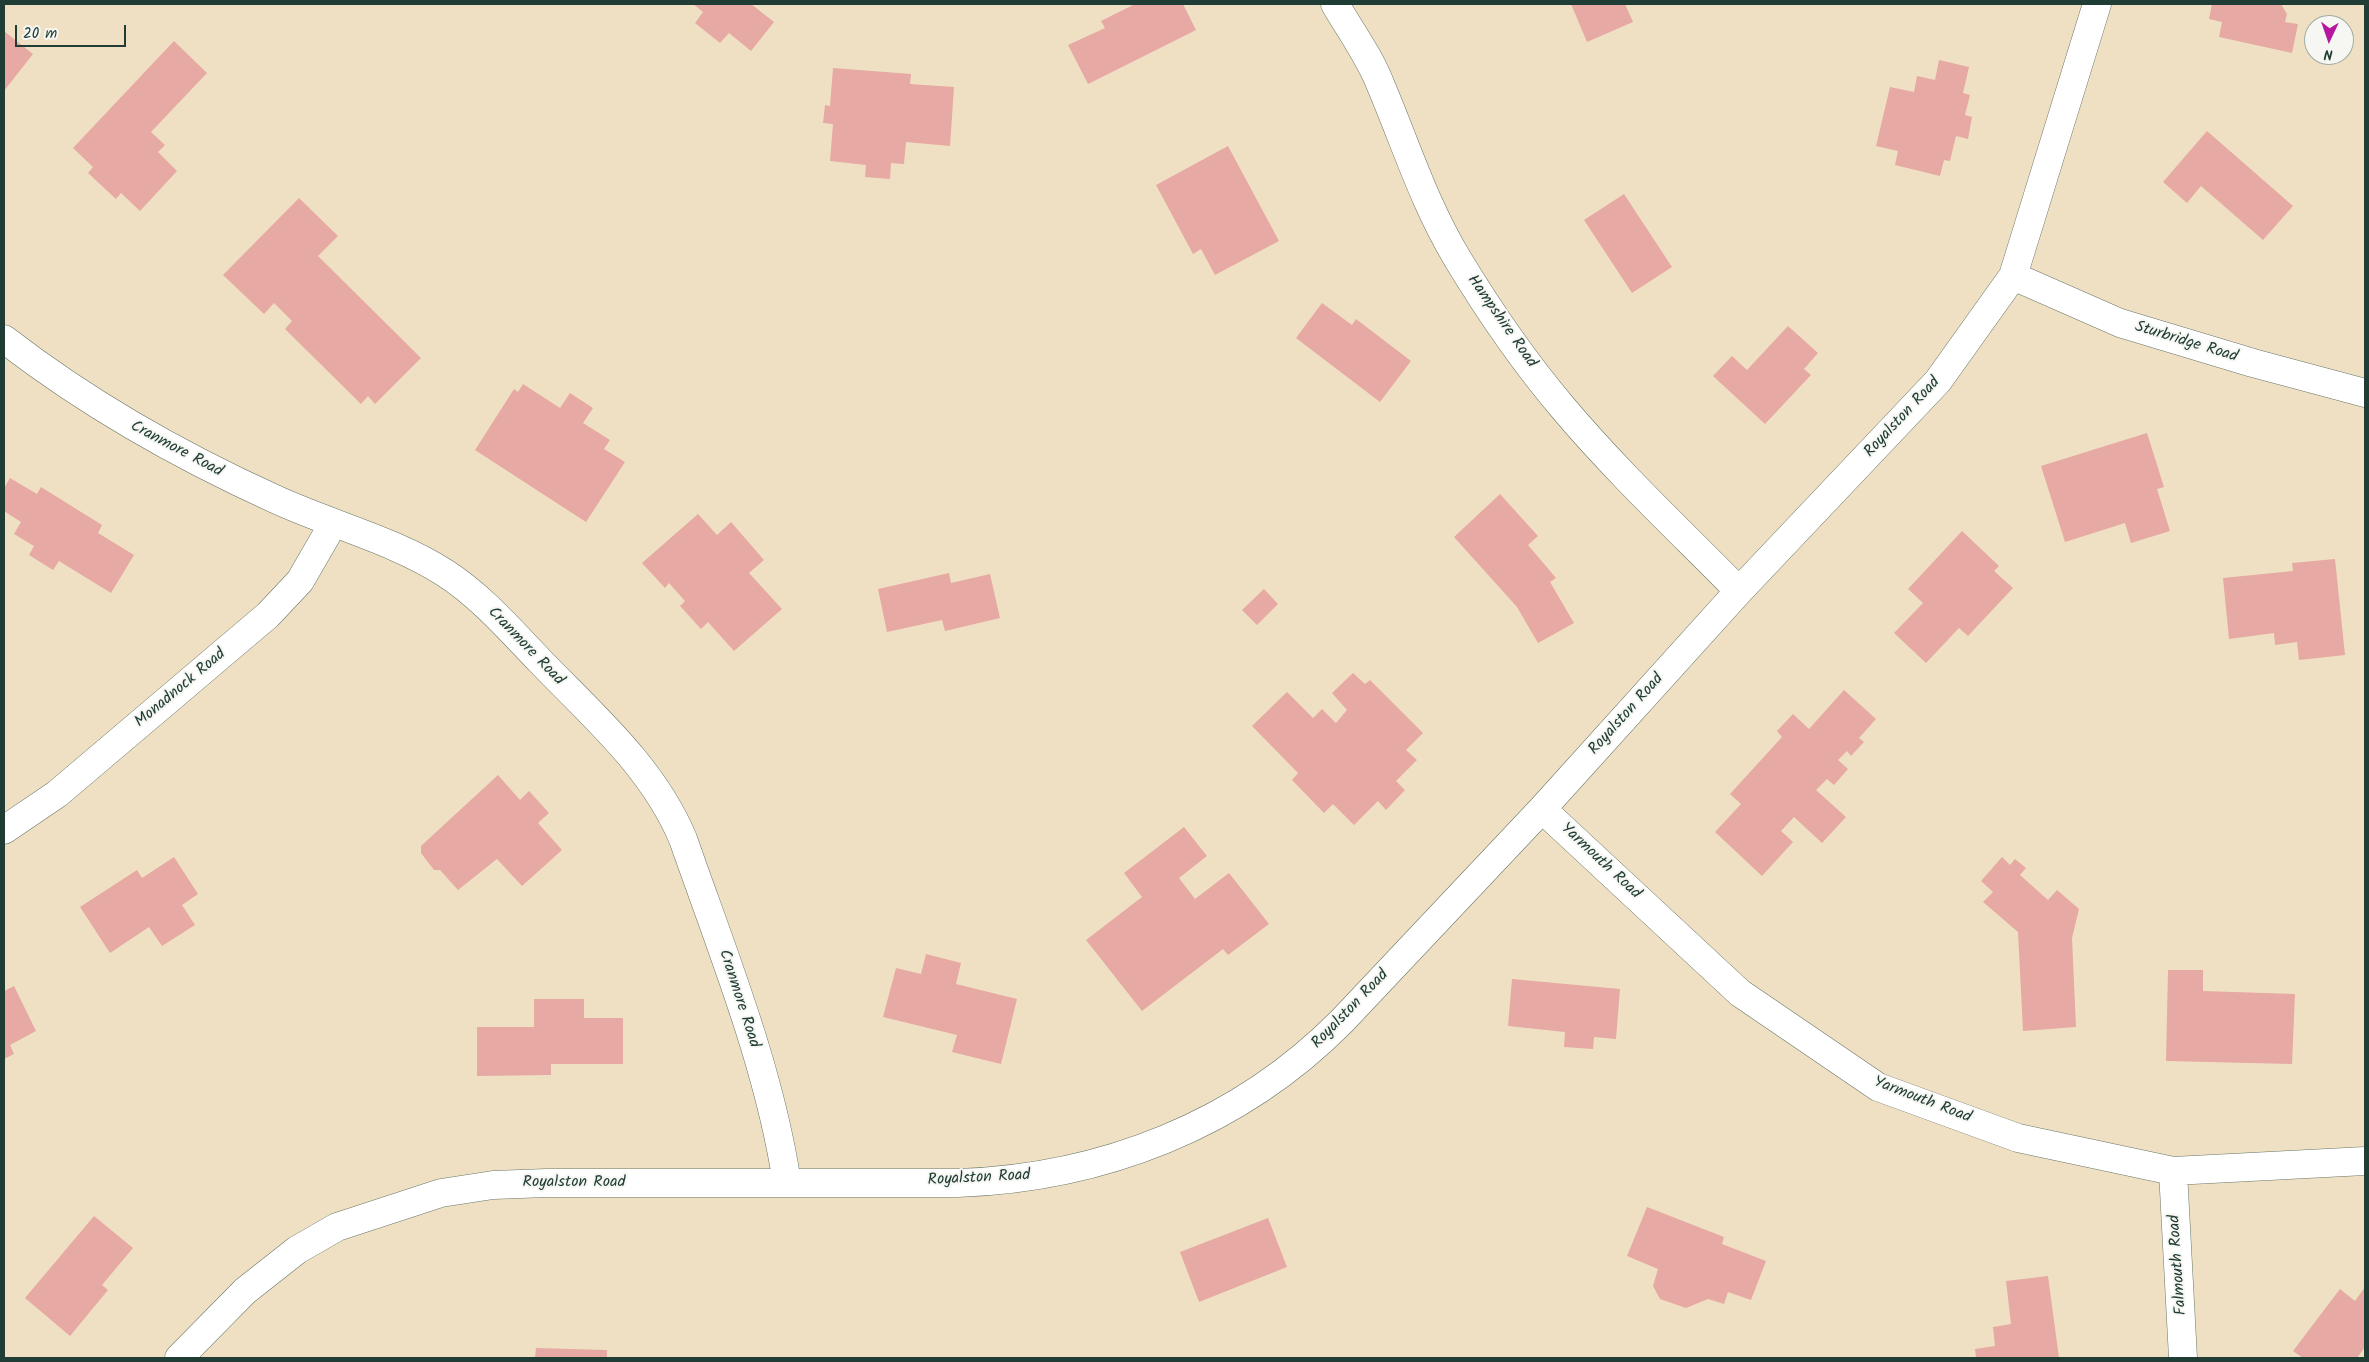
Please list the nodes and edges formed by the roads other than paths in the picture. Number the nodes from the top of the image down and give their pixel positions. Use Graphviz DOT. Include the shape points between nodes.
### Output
graph roads {
  1 [pos="1335,4"];
  2 [pos="2097,4"];
  3 [pos="2013,276"];
  4 [pos="4,339"];
  5 [pos="2365,393"];
  6 [pos="333,524"];
  7 [pos="1739,591"];
  8 [pos="1542,809"];
  9 [pos="4,830"];
  10 [pos="2365,1161"];
  11 [pos="2173,1171"];
  12 [pos="787,1183"];
  13 [pos="179,1358"];
  14 [pos="2184,1358"];
  1 -- 7 [label="street, Hampshire Road" via="1381,84 1413,170 1434,215 1503,328 1581,427"];
  2 -- 3 [label="street, Royalston Road"];
  3 -- 5 [label="street, Sturbridge Road" via="2120,323"];
  3 -- 7 [label="street, Royalston Road" via="1938,381"];
  4 -- 6 [label="street, Cranmore Road" via="69,387 130,426 222,474"];
  6 -- 9 [label="street, Monadnock Road" via="300,581 268,614 57,794"];
  6 -- 12 [label="street, Cranmore Road" via="406,552 464,586 503,622 651,781 683,838 728,968 778,1128"];
  7 -- 8 [label="street, Royalston Road"];
  8 -- 11 [label="street, Yarmouth Road" via="1740,993 1878,1087 2018,1138"];
  8 -- 12 [label="street, Royalston Road" via="1324,1040 1268,1085 1198,1126 1120,1157 1015,1180"];
  10 -- 11 [label="street, Yarmouth Road"];
  11 -- 14 [label="street, Falmouth Road"];
  12 -- 13 [label="street, Royalston Road" via="524,1183 441,1193 337,1227 311,1240 245,1291"];
}
